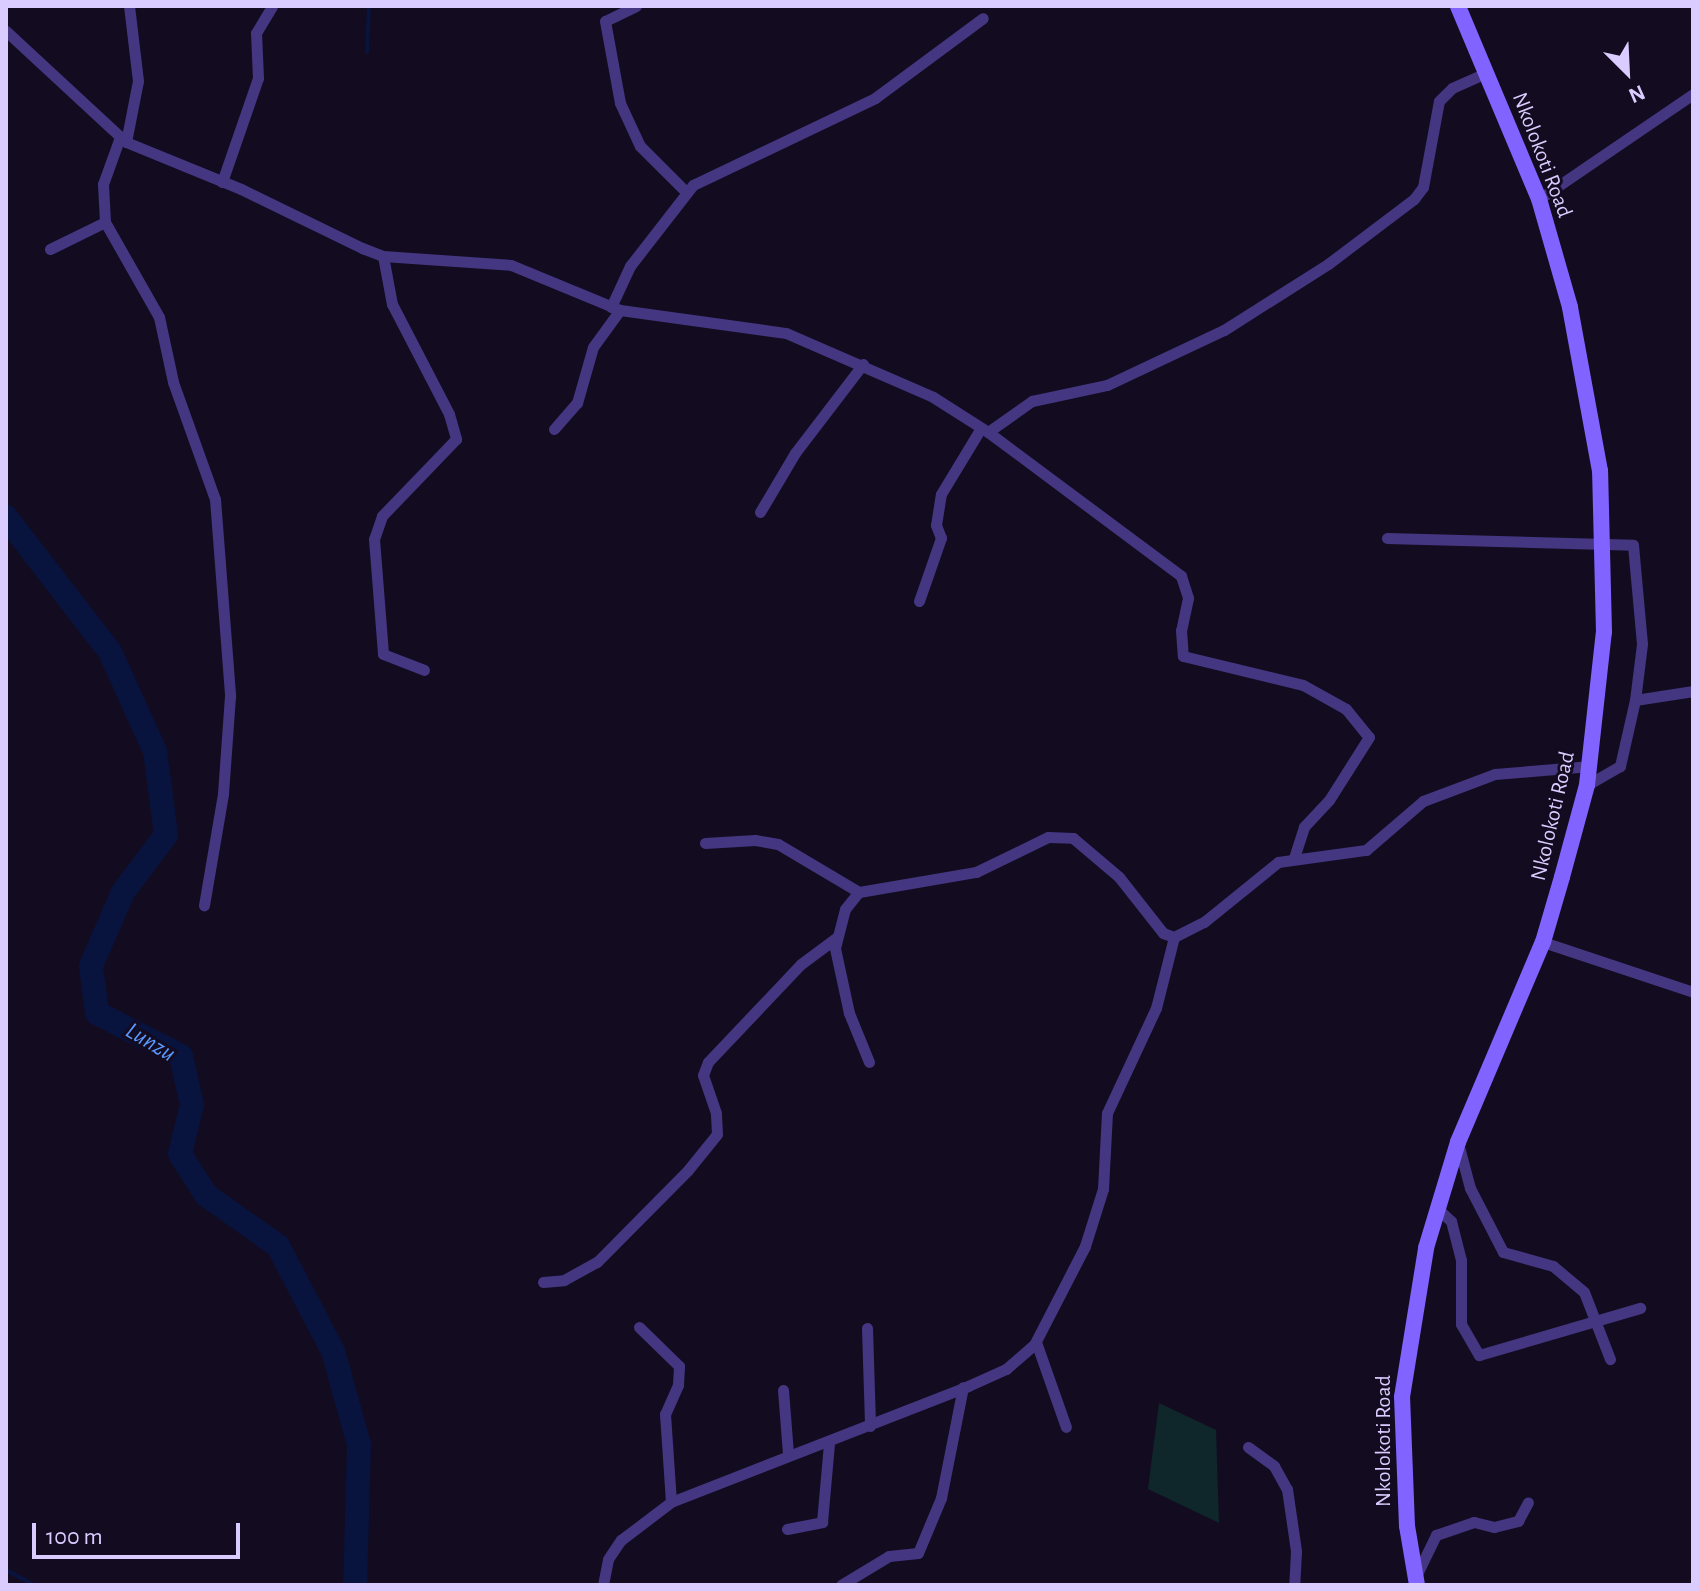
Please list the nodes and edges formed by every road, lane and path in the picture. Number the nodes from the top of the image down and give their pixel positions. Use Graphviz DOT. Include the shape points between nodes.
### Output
graph roads {
  1 [pos="129,6"];
  2 [pos="272,6"];
  3 [pos="636,6"];
  4 [pos="1458,6"];
  5 [pos="983,18"];
  6 [pos="6,31"];
  7 [pos="1486,73"];
  8 [pos="1693,94"];
  9 [pos="123,139"];
  10 [pos="222,182"];
  11 [pos="686,192"];
  12 [pos="1539,199"];
  13 [pos="105,222"];
  14 [pos="50,249"];
  15 [pos="383,256"];
  16 [pos="615,308"];
  17 [pos="863,364"];
  18 [pos="554,429"];
  19 [pos="985,430"];
  20 [pos="760,512"];
  21 [pos="1387,538"];
  22 [pos="1604,540"];
  23 [pos="919,601"];
  24 [pos="424,670"];
  25 [pos="1693,691"];
  26 [pos="1635,700"];
  27 [pos="1590,766"];
  28 [pos="1587,785"];
  29 [pos="705,843"];
  30 [pos="1294,858"];
  31 [pos="859,892"];
  32 [pos="204,905"];
  33 [pos="1174,937"];
  34 [pos="836,938"];
  35 [pos="1543,942"];
  36 [pos="1693,992"];
  37 [pos="869,1062"];
  38 [pos="1458,1142"];
  39 [pos="1438,1209"];
  40 [pos="543,1282"];
  41 [pos="1640,1308"];
  42 [pos="1596,1320"];
  43 [pos="639,1327"];
  44 [pos="867,1328"];
  45 [pos="1036,1342"];
  46 [pos="1610,1359"];
  47 [pos="963,1387"];
  48 [pos="783,1390"];
  49 [pos="870,1426"];
  50 [pos="1066,1427"];
  51 [pos="829,1443"];
  52 [pos="1248,1447"];
  53 [pos="788,1454"];
  54 [pos="671,1502"];
  55 [pos="1528,1502"];
  56 [pos="787,1529"];
  57 [pos="1416,1581"];
  58 [pos="603,1585"];
  59 [pos="841,1585"];
  60 [pos="1294,1585"];
  1 -- 9 [label="street" via="138,81"];
  2 -- 10 [label="street" via="256,33 258,78"];
  3 -- 11 [label="street" via="605,21 620,103 640,146"];
  4 -- 7 [label="main road, Nkolokoti Road"];
  5 -- 11 [label="street" via="875,98 719,169"];
  6 -- 9 [label="street"];
  7 -- 12 [label="main road, Nkolokoti Road"];
  7 -- 19 [label="street" via="1452,88 1439,101 1423,187 1414,199 1328,264 1211,336 1107,385 1032,401"];
  8 -- 12 [label="street"];
  9 -- 10 [label="street"];
  9 -- 13 [label="street" via="103,184"];
  10 -- 15 [label="street"];
  11 -- 16 [label="street" via="630,266"];
  12 -- 22 [label="main road, Nkolokoti Road" via="1590,398"];
  13 -- 14 [label="street"];
  13 -- 32 [label="street" via="159,317 173,382 215,499 230,696 224,784"];
  15 -- 16 [label="street" via="511,265"];
  15 -- 24 [label="street" via="392,304 449,414 456,439 382,516 374,539 383,654"];
  16 -- 17 [label="street" via="786,333"];
  16 -- 18 [label="street" via="593,347 577,403"];
  17 -- 19 [label="street"];
  17 -- 20 [label="street" via="795,453"];
  19 -- 23 [label="street" via="941,494 936,525 941,538"];
  19 -- 30 [label="street" via="1181,576 1188,598 1180,639 1183,656 1303,685 1346,709 1369,737 1329,800 1304,827"];
  21 -- 22 [label="street"];
  22 -- 26 [label="street" via="1627,541 1635,550 1642,644"];
  22 -- 27 [label="main road, Nkolokoti Road" via="1604,632"];
  25 -- 26 [label="street"];
  26 -- 28 [label="street" via="1620,766"];
  27 -- 28 [label="main road, Nkolokoti Road"];
  27 -- 30 [label="street" via="1495,774 1423,801 1366,850 1335,858"];
  28 -- 35 [label="main road, Nkolokoti Road"];
  29 -- 31 [label="street" via="778,844"];
  30 -- 33 [label="street" via="1278,862 1204,922"];
  31 -- 33 [label="street" via="976,872 1048,837 1073,838 1119,877 1163,933"];
  31 -- 34 [label="street" via="845,909"];
  33 -- 45 [label="street" via="1156,1008 1107,1113 1103,1189 1085,1246"];
  34 -- 37 [label="street" via="843,988"];
  34 -- 40 [label="street" via="801,964 708,1062 703,1075 717,1134 688,1170 597,1262 564,1280"];
  35 -- 36 [label="street"];
  35 -- 38 [label="main road, Nkolokoti Road"];
  38 -- 39 [label="main road, Nkolokoti Road"];
  38 -- 42 [label="street" via="1470,1188 1503,1252 1553,1266 1584,1292"];
  39 -- 42 [label="street" via="1451,1221 1461,1260 1461,1324 1479,1355"];
  39 -- 57 [label="main road, Nkolokoti Road" via="1426,1248 1402,1397 1407,1526"];
  41 -- 42 [label="street"];
  42 -- 46 [label="street"];
  43 -- 54 [label="street" via="661,1342 679,1366 678,1385 665,1414"];
  44 -- 49 [label="street"];
  45 -- 47 [label="street" via="1006,1369"];
  45 -- 50 [label="street"];
  47 -- 49 [label="street"];
  47 -- 59 [label="street" via="941,1498 918,1553 889,1556"];
  48 -- 53 [label="street"];
  49 -- 51 [label="street"];
  51 -- 53 [label="street"];
  51 -- 56 [label="street" via="822,1522"];
  52 -- 60 [label="street" via="1274,1466 1287,1489 1296,1551"];
  53 -- 54 [label="street"];
  54 -- 58 [label="street" via="639,1521 621,1540 608,1559"];
  55 -- 57 [label="street" via="1518,1521 1494,1527 1474,1522 1436,1535"];
}
